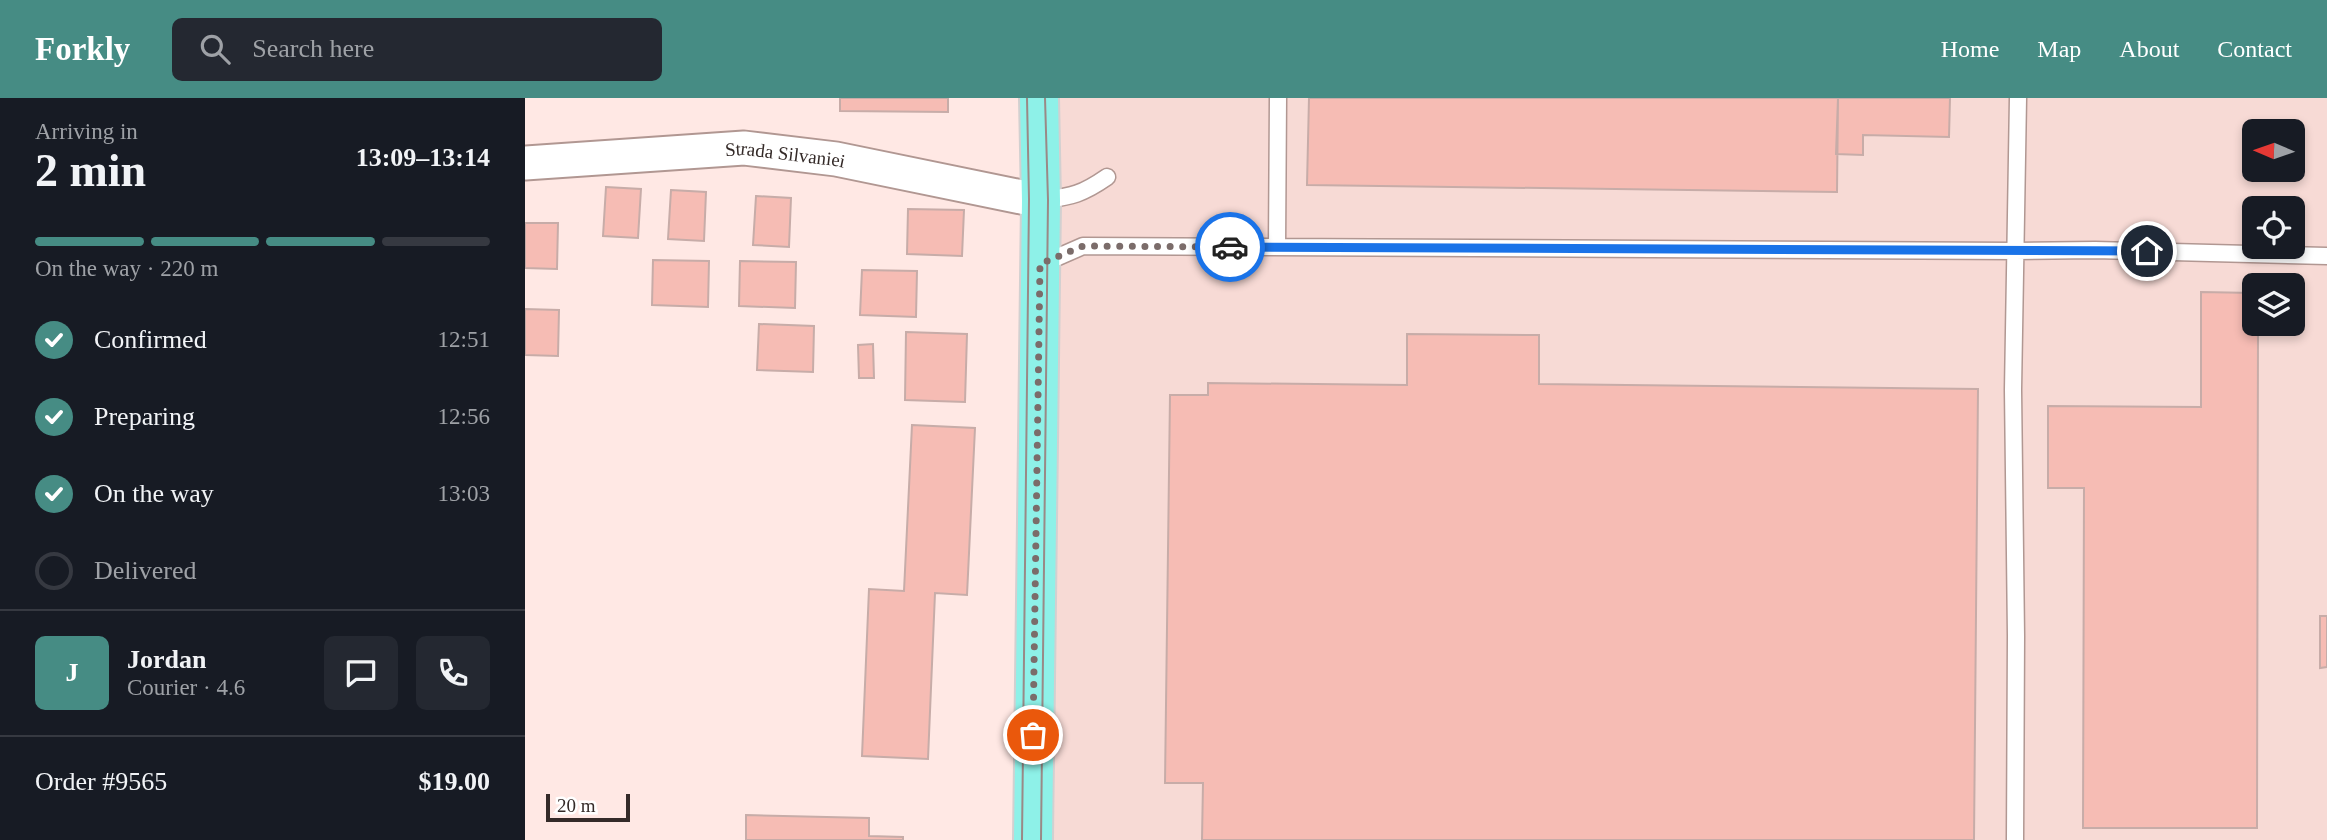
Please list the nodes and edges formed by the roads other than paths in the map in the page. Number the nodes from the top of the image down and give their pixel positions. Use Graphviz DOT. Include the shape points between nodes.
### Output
graph roads {
  1 [pos="1039,98"];
  2 [pos="1278,98"];
  3 [pos="2018,98"];
  4 [pos="525,163"];
  5 [pos="1107,177"];
  6 [pos="1041,201"];
  7 [pos="1277,247"];
  8 [pos="2016,251"];
  9 [pos="2327,256"];
  10 [pos="1040,264"];
  11 [pos="1033,840"];
  12 [pos="2015,840"];
  1 -- 6 [label="main road"];
  2 -- 7 [label="lane"];
  3 -- 8 [label="lane"];
  4 -- 6 [label="street, Strada Silvaniei" via="744,148 836,159"];
  5 -- 6 [label="lane" via="1071,197"];
  6 -- 10 [label="main road"];
  7 -- 8 [label="lane"];
  7 -- 10 [label="lane" via="1083,246"];
  8 -- 9 [label="lane"];
  8 -- 12 [label="lane"];
  10 -- 11 [label="main road"];
}
